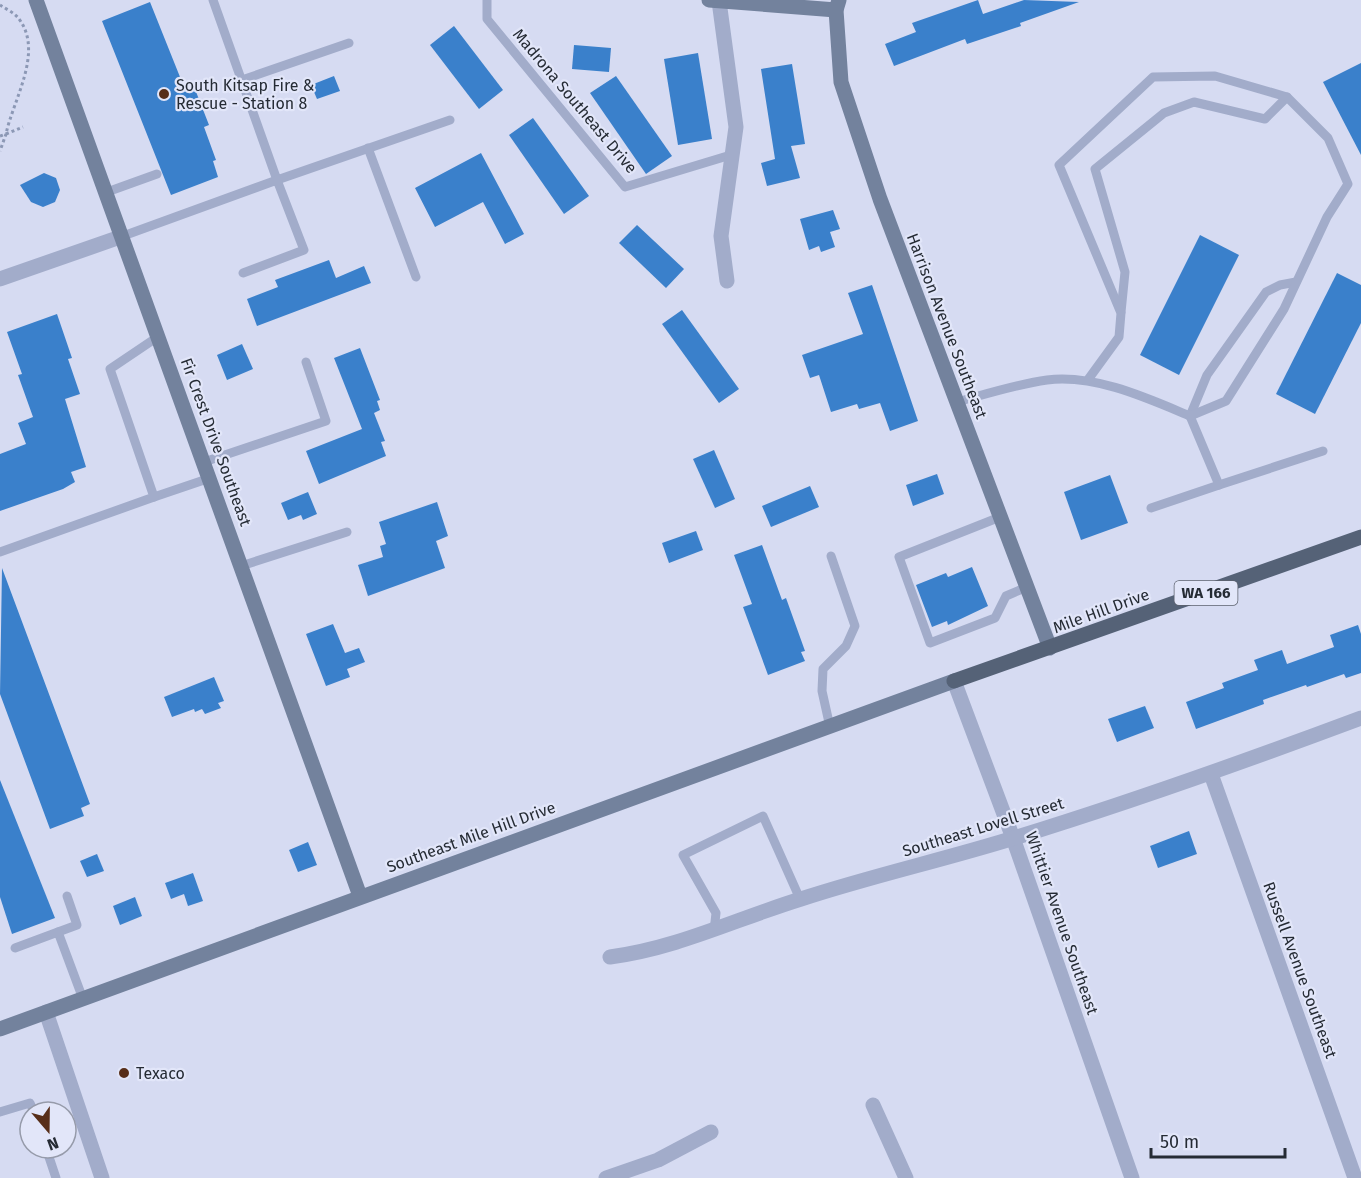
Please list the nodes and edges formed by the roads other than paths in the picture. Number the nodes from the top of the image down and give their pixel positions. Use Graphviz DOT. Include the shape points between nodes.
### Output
graph roads {
  1 [pos="36,0"];
  2 [pos="213,0"];
  3 [pos="487,0"];
  4 [pos="714,0"];
  5 [pos="838,5"];
  6 [pos="349,43"];
  7 [pos="242,80"];
  8 [pos="1287,97"];
  9 [pos="450,120"];
  10 [pos="368,148"];
  11 [pos="734,154"];
  12 [pos="157,174"];
  13 [pos="277,180"];
  14 [pos="106,192"];
  15 [pos="123,236"];
  16 [pos="243,273"];
  17 [pos="416,277"];
  18 [pos="0,279"];
  19 [pos="727,282"];
  20 [pos="1296,282"];
  21 [pos="1121,313"];
  22 [pos="159,336"];
  23 [pos="306,362"];
  24 [pos="1087,381"];
  25 [pos="957,402"];
  26 [pos="1190,416"];
  27 [pos="1323,451"];
  28 [pos="204,462"];
  29 [pos="210,478"];
  30 [pos="1219,485"];
  31 [pos="154,497"];
  32 [pos="1151,508"];
  33 [pos="1000,517"];
  34 [pos="347,532"];
  35 [pos="1361,537"];
  36 [pos="0,552"];
  37 [pos="831,556"];
  38 [pos="241,566"];
  39 [pos="1027,587"];
  40 [pos="1050,648"];
  41 [pos="954,681"];
  42 [pos="1361,718"];
  43 [pos="830,727"];
  44 [pos="1210,774"];
  45 [pos="1013,838"];
  46 [pos="66,896"];
  47 [pos="360,896"];
  48 [pos="800,899"];
  49 [pos="714,931"];
  50 [pos="58,932"];
  51 [pos="15,948"];
  52 [pos="610,957"];
  53 [pos="83,999"];
  54 [pos="46,1012"];
  55 [pos="0,1029"];
  56 [pos="873,1104"];
  57 [pos="18,1107"];
  58 [pos="0,1112"];
  59 [pos="711,1132"];
  60 [pos="50,1160"];
  61 [pos="56,1178"];
  62 [pos="102,1178"];
  63 [pos="606,1178"];
  64 [pos="906,1178"];
  65 [pos="1132,1178"];
  66 [pos="1355,1178"];
  1 -- 14 [label="street, Fir Crest Drive Southeast"];
  2 -- 7 [label="lane"];
  3 -- 11 [label="lane, Madrona Southeast Drive" via="487,19 624,187"];
  4 -- 5 [label="street"];
  4 -- 11 [label="street" via="736,127"];
  5 -- 25 [label="street, Harrison Avenue Southeast" via="840,82"];
  6 -- 7 [label="lane"];
  7 -- 13 [label="lane"];
  8 -- 20 [label="lane" via="1328,138 1348,184 1327,217"];
  8 -- 21 [label="lane" via="1265,118 1194,102 1164,113 1095,169 1125,272"];
  8 -- 21 [label="lane" via="1215,76 1153,78 1059,165"];
  9 -- 10 [label="lane"];
  10 -- 13 [label="lane"];
  10 -- 17 [label="lane"];
  11 -- 19 [label="street" via="721,236"];
  12 -- 14 [label="lane"];
  13 -- 15 [label="lane"];
  13 -- 16 [label="lane" via="304,250"];
  14 -- 15 [label="street, Fir Crest Drive Southeast"];
  15 -- 18 [label="street"];
  15 -- 22 [label="street, Fir Crest Drive Southeast"];
  20 -- 26 [label="lane" via="1284,309 1226,401"];
  20 -- 26 [label="lane" via="1266,292 1207,375"];
  21 -- 24 [label="lane" via="1119,337"];
  22 -- 28 [label="street, Fir Crest Drive Southeast"];
  22 -- 31 [label="lane" via="110,369"];
  23 -- 28 [label="lane" via="326,421"];
  24 -- 25 [label="lane" via="1049,380"];
  24 -- 26 [label="lane"];
  25 -- 33 [label="street, Harrison Avenue Southeast"];
  26 -- 30 [label="lane"];
  27 -- 30 [label="lane"];
  28 -- 29 [label="street, Fir Crest Drive Southeast"];
  29 -- 31 [label="lane"];
  29 -- 38 [label="street, Fir Crest Drive Southeast"];
  30 -- 32 [label="lane"];
  31 -- 36 [label="lane"];
  33 -- 39 [label="street, Harrison Avenue Southeast"];
  33 -- 39 [label="lane" via="899,557 930,643 995,618 1006,596"];
  34 -- 38 [label="lane"];
  35 -- 40 [label="main road, Mile Hill Drive / WA 166"];
  37 -- 43 [label="lane" via="855,626 846,646 823,669 822,691"];
  38 -- 47 [label="street, Fir Crest Drive Southeast"];
  39 -- 40 [label="street, Harrison Avenue Southeast"];
  40 -- 41 [label="main road, Mile Hill Drive / WA 166"];
  41 -- 43 [label="street, Southeast Mile Hill Drive"];
  41 -- 45 [label="street, Whittier Avenue Southeast"];
  42 -- 44 [label="street, Southeast Lovell Street"];
  43 -- 47 [label="street, Southeast Mile Hill Drive"];
  44 -- 45 [label="street, Southeast Lovell Street"];
  44 -- 66 [label="street, Russell Avenue Southeast"];
  45 -- 48 [label="street, Southeast Lovell Street"];
  45 -- 65 [label="street, Whittier Avenue Southeast"];
  46 -- 50 [label="lane" via="76,925"];
  47 -- 53 [label="street, Southeast Mile Hill Drive"];
  48 -- 49 [label="street, Southeast Lovell Street"];
  48 -- 49 [label="lane" via="763,816 683,855 716,913"];
  49 -- 52 [label="street, Southeast Lovell Street" via="646,952"];
  50 -- 51 [label="lane"];
  50 -- 53 [label="lane"];
  53 -- 54 [label="street, Southeast Mile Hill Drive"];
  54 -- 55 [label="street, Southeast Mile Hill Drive"];
  54 -- 62 [label="street"];
  56 -- 64 [label="street"];
  57 -- 58 [label="lane"];
  59 -- 63 [label="street" via="658,1160"];
  60 -- 61 [label="lane"];
}
